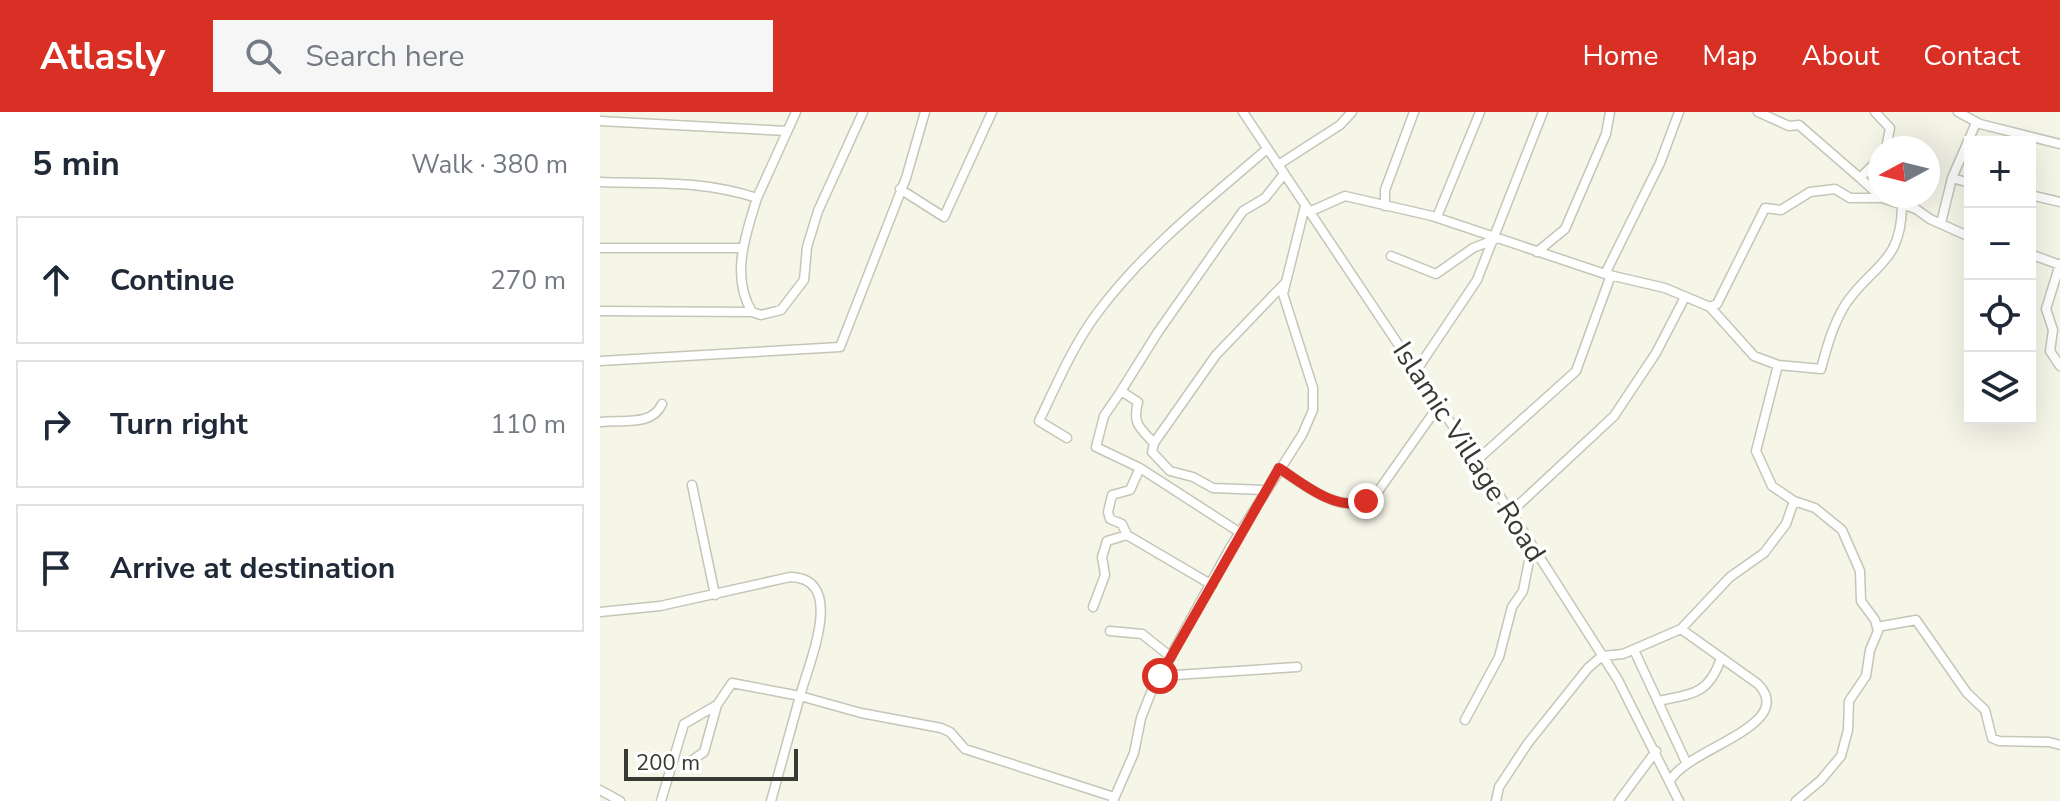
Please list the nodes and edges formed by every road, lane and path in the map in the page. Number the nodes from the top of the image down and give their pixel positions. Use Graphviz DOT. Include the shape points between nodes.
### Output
graph roads {
  1 [pos="796,112"];
  2 [pos="863,112"];
  3 [pos="925,112"];
  4 [pos="992,112"];
  5 [pos="1243,112"];
  6 [pos="1352,112"];
  7 [pos="1414,112"];
  8 [pos="1480,112"];
  9 [pos="1543,112"];
  10 [pos="1610,112"];
  11 [pos="1679,112"];
  12 [pos="1758,112"];
  13 [pos="1875,112"];
  14 [pos="1958,112"];
  15 [pos="600,121"];
  16 [pos="1976,123"];
  17 [pos="787,131"];
  18 [pos="1888,136"];
  19 [pos="2060,144"];
  20 [pos="1267,149"];
  21 [pos="1278,165"];
  22 [pos="1868,170"];
  23 [pos="1284,174"];
  24 [pos="1860,178"];
  25 [pos="1952,178"];
  26 [pos="1964,181"];
  27 [pos="600,182"];
  28 [pos="1868,185"];
  29 [pos="900,189"];
  30 [pos="2036,196"];
  31 [pos="1868,197"];
  32 [pos="757,198"];
  33 [pos="2060,202"];
  34 [pos="1385,206"];
  35 [pos="1307,208"];
  36 [pos="1902,208"];
  37 [pos="1907,208"];
  38 [pos="1437,217"];
  39 [pos="1941,223"];
  40 [pos="1964,234"];
  41 [pos="1496,239"];
  42 [pos="600,248"];
  43 [pos="741,248"];
  44 [pos="1537,252"];
  45 [pos="1391,256"];
  46 [pos="2036,256"];
  47 [pos="2060,265"];
  48 [pos="1608,275"];
  49 [pos="1285,283"];
  50 [pos="1685,297"];
  51 [pos="1710,307"];
  52 [pos="600,311"];
  53 [pos="752,312"];
  54 [pos="600,361"];
  55 [pos="1778,365"];
  56 [pos="2060,366"];
  57 [pos="1416,371"];
  58 [pos="1121,391"];
  59 [pos="662,404"];
  60 [pos="1439,405"];
  61 [pos="600,422"];
  62 [pos="1067,438"];
  63 [pos="1154,443"];
  64 [pos="1476,461"];
  65 [pos="1140,468"];
  66 [pos="1279,468"];
  67 [pos="692,485"];
  68 [pos="1264,490"];
  69 [pos="1794,501"];
  70 [pos="1511,512"];
  71 [pos="1239,532"];
  72 [pos="1127,535"];
  73 [pos="1532,546"];
  74 [pos="1212,585"];
  75 [pos="715,595"];
  76 [pos="1093,607"];
  77 [pos="600,612"];
  78 [pos="1877,627"];
  79 [pos="1681,629"];
  80 [pos="1110,631"];
  81 [pos="1634,650"];
  82 [pos="1602,656"];
  83 [pos="1171,657"];
  84 [pos="1721,658"];
  85 [pos="1297,667"];
  86 [pos="1160,676"];
  87 [pos="800,696"];
  88 [pos="1658,701"];
  89 [pos="717,705"];
  90 [pos="1465,720"];
  91 [pos="2060,745"];
  92 [pos="1656,751"];
  93 [pos="691,761"];
  94 [pos="1686,762"];
  95 [pos="1670,781"];
  96 [pos="600,790"];
  97 [pos="1114,799"];
  98 [pos="620,801"];
  99 [pos="661,801"];
  100 [pos="771,801"];
  101 [pos="1496,801"];
  102 [pos="1619,801"];
  103 [pos="1679,801"];
  104 [pos="1796,801"];
  1 -- 17 [label="street"];
  2 -- 53 [label="street" via="818,211 804,280 781,310"];
  3 -- 29 [label="street"];
  4 -- 29 [label="street" via="944,217"];
  5 -- 20 [label="street, Islamic Village Road"];
  6 -- 21 [label="street"];
  7 -- 34 [label="street" via="1385,190"];
  8 -- 38 [label="street"];
  9 -- 41 [label="street"];
  10 -- 44 [label="street" via="1606,134 1565,229"];
  11 -- 48 [label="street"];
  12 -- 24 [label="street" via="1799,125"];
  13 -- 18 [label="street" via="1890,128"];
  14 -- 16 [label="street"];
  15 -- 17 [label="street"];
  16 -- 19 [label="street"];
  16 -- 25 [label="street"];
  17 -- 32 [label="street"];
  20 -- 21 [label="street, Islamic Village Road"];
  20 -- 62 [label="street" via="1145,256 1098,313 1039,421"];
  21 -- 23 [label="street, Islamic Village Road"];
  22 -- 24 [label="street"];
  23 -- 35 [label="street, Islamic Village Road"];
  23 -- 58 [label="street" via="1265,198 1243,211"];
  24 -- 28 [label="street"];
  25 -- 26 [label="street"];
  25 -- 39 [label="street"];
  27 -- 32 [label="street" via="696,183"];
  29 -- 54 [label="street" via="840,347"];
  30 -- 33 [label="street"];
  31 -- 51 [label="street" via="1850,198 1835,189 1810,192 1781,210 1765,208 1717,304"];
  32 -- 43 [label="street"];
  34 -- 35 [label="street" via="1345,196"];
  34 -- 38 [label="street"];
  35 -- 49 [label="street"];
  35 -- 57 [label="street, Islamic Village Road"];
  36 -- 55 [label="street" via="1898,242 1847,302 1828,339 1821,369"];
  37 -- 39 [label="street"];
  38 -- 41 [label="street"];
  39 -- 40 [label="street"];
  41 -- 44 [label="street"];
  41 -- 45 [label="street" via="1436,274"];
  41 -- 57 [label="street" via="1477,280"];
  42 -- 43 [label="street"];
  43 -- 53 [label="street" via="744,299"];
  44 -- 48 [label="street"];
  46 -- 47 [label="street"];
  47 -- 56 [label="street" via="2046,309 2053,330 2050,351"];
  48 -- 50 [label="street"];
  48 -- 64 [label="street" via="1576,371"];
  49 -- 63 [label="street" via="1216,355"];
  49 -- 66 [label="street" via="1286,311 1314,398 1302,435"];
  50 -- 51 [label="street"];
  50 -- 70 [label="street" via="1614,416"];
  51 -- 55 [label="street" via="1754,356"];
  52 -- 53 [label="street"];
  55 -- 69 [label="street" via="1755,445 1772,486"];
  57 -- 60 [label="street, Islamic Village Road"];
  58 -- 63 [label="street" via="1138,402 1137,429"];
  58 -- 65 [label="street" via="1104,416 1096,447"];
  59 -- 61 [label="street" via="646,420"];
  60 -- 64 [label="street, Islamic Village Road"];
  60 -- 66 [label="street" via="1366,501 1333,500"];
  63 -- 68 [label="street" via="1152,452 1170,471 1213,488"];
  64 -- 70 [label="street, Islamic Village Road"];
  65 -- 71 [label="street"];
  65 -- 72 [label="street" via="1130,490 1112,495 1110,501 1110,519 1122,524"];
  66 -- 68 [label="street"];
  67 -- 75 [label="street"];
  68 -- 71 [label="street"];
  69 -- 78 [label="street" via="1815,508 1842,530 1860,571 1861,601"];
  69 -- 79 [label="street" via="1786,524 1764,553 1730,577"];
  70 -- 73 [label="street, Islamic Village Road"];
  71 -- 74 [label="street"];
  72 -- 74 [label="street"];
  72 -- 76 [label="street" via="1107,541 1103,548 1105,575"];
  73 -- 82 [label="street, Islamic Village Road"];
  73 -- 90 [label="street" via="1523,591 1512,607 1499,657"];
  74 -- 83 [label="street"];
  75 -- 77 [label="street"];
  75 -- 87 [label="street" via="790,577 812,582 819,590 823,606"];
  78 -- 91 [label="street" via="1916,620 1985,710 1992,738"];
  78 -- 104 [label="street" via="1866,676 1849,701 1841,756"];
  79 -- 81 [label="street"];
  79 -- 84 [label="street"];
  80 -- 83 [label="street" via="1142,634"];
  81 -- 82 [label="street"];
  81 -- 88 [label="street"];
  82 -- 92 [label="street, Islamic Village Road"];
  82 -- 101 [label="street" via="1528,743 1499,787"];
  83 -- 86 [label="street"];
  84 -- 88 [label="street" via="1702,690"];
  84 -- 94 [label="street" via="1763,690 1765,711 1748,729"];
  85 -- 86 [label="street"];
  86 -- 97 [label="street"];
  87 -- 89 [label="street" via="732,683"];
  87 -- 97 [label="street" via="941,728 965,749"];
  87 -- 100 [label="street"];
  88 -- 94 [label="street"];
  89 -- 93 [label="street" via="704,752"];
  89 -- 99 [label="street" via="684,724"];
  92 -- 95 [label="street, Islamic Village Road"];
  92 -- 102 [label="street"];
  94 -- 95 [label="street"];
  95 -- 103 [label="street, Islamic Village Road"];
  96 -- 98 [label="street"];
}
